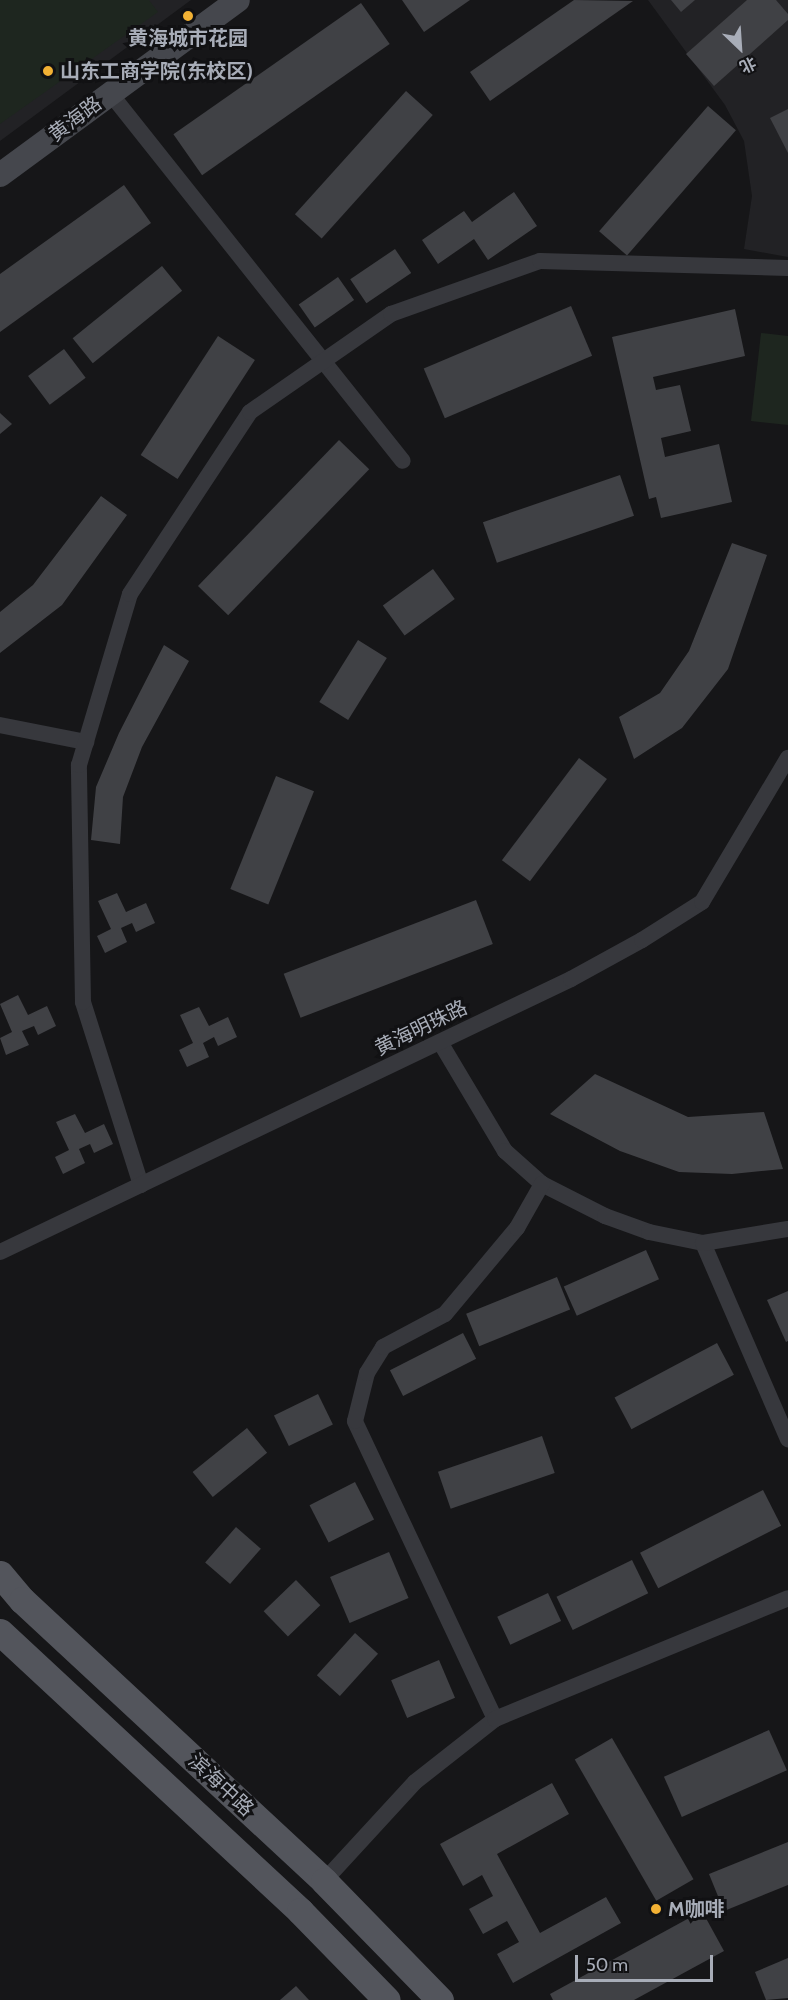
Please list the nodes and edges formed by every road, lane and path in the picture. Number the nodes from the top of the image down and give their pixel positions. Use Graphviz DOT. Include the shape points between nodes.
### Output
graph roads {
  1 [pos="238,0"];
  2 [pos="110,93"];
  3 [pos="0,175"];
  4 [pos="788,268"];
  5 [pos="323,361"];
  6 [pos="403,461"];
  7 [pos="0,725"];
  8 [pos="86,742"];
  9 [pos="788,758"];
  10 [pos="440,1042"];
  11 [pos="542,1184"];
  12 [pos="141,1185"];
  13 [pos="788,1230"];
  14 [pos="703,1244"];
  15 [pos="0,1252"];
  16 [pos="788,1439"];
  17 [pos="0,1574"];
  18 [pos="788,1598"];
  19 [pos="0,1632"];
  20 [pos="495,1719"];
  21 [pos="324,1881"];
  22 [pos="387,2000"];
  23 [pos="440,2000"];
  1 -- 2 [label="main road, 黄海路"];
  2 -- 3 [label="main road, 黄海路"];
  2 -- 5 [label="street"];
  4 -- 5 [label="street" via="540,261 391,314"];
  5 -- 6 [label="street"];
  5 -- 8 [label="street" via="250,412 130,594"];
  7 -- 8 [label="street"];
  8 -- 12 [label="street" via="79,765 83,1002"];
  9 -- 10 [label="street, 黄海明珠路" via="702,902 571,979"];
  10 -- 11 [label="street" via="505,1151"];
  10 -- 12 [label="street, 黄海明珠路"];
  11 -- 14 [label="street" via="605,1216 649,1232"];
  11 -- 20 [label="street" via="517,1228 445,1314 383,1347 367,1373 355,1421"];
  12 -- 15 [label="street, 黄海明珠路"];
  13 -- 14 [label="street"];
  14 -- 16 [label="street"];
  17 -- 21 [label="main road, 滨海中路" via="22,1600"];
  18 -- 20 [label="street"];
  19 -- 22 [label="main road, 滨海中路" via="300,1911"];
  20 -- 21 [label="street" via="415,1782"];
  21 -- 23 [label="main road, 滨海中路"];
}
